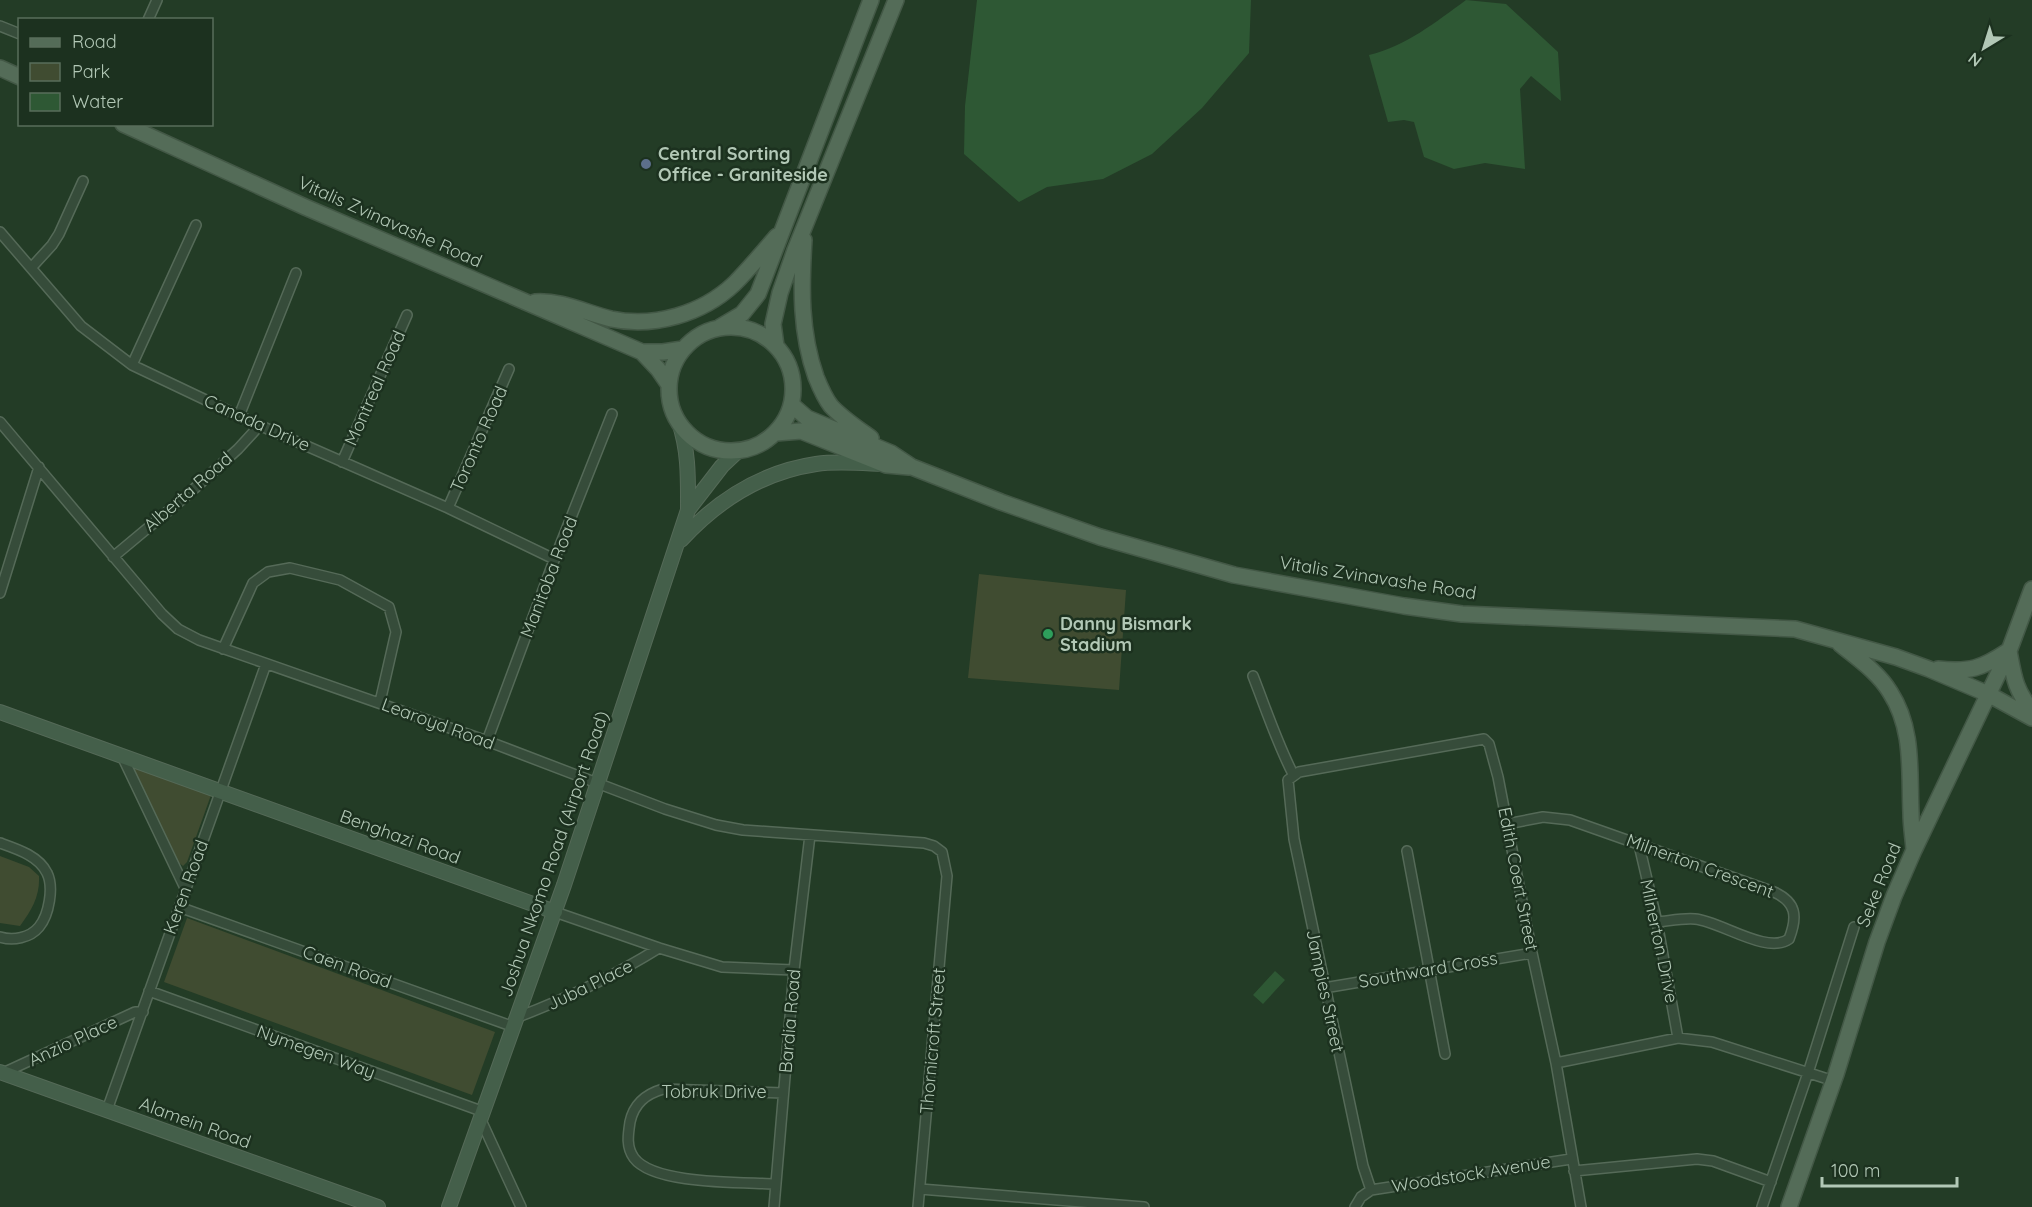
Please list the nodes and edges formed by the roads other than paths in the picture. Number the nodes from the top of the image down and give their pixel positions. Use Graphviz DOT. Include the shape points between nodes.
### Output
graph roads {
  1 [pos="157,0"];
  2 [pos="871,0"];
  3 [pos="896,0"];
  4 [pos="149,18"];
  5 [pos="0,26"];
  6 [pos="18,33"];
  7 [pos="0,68"];
  8 [pos="18,76"];
  9 [pos="127,126"];
  10 [pos="83,181"];
  11 [pos="196,225"];
  12 [pos="805,225"];
  13 [pos="783,228"];
  14 [pos="0,232"];
  15 [pos="31,268"];
  16 [pos="296,273"];
  17 [pos="526,302"];
  18 [pos="407,315"];
  19 [pos="718,328"];
  20 [pos="776,346"];
  21 [pos="683,349"];
  22 [pos="642,352"];
  23 [pos="132,365"];
  24 [pos="509,369"];
  25 [pos="669,385"];
  26 [pos="792,405"];
  27 [pos="612,414"];
  28 [pos="239,416"];
  29 [pos="0,422"];
  30 [pos="679,422"];
  31 [pos="260,425"];
  32 [pos="776,433"];
  33 [pos="738,451"];
  34 [pos="889,459"];
  35 [pos="342,462"];
  36 [pos="39,467"];
  37 [pos="448,508"];
  38 [pos="688,510"];
  39 [pos="677,544"];
  40 [pos="113,557"];
  41 [pos="554,559"];
  42 [pos="2032,590"];
  43 [pos="0,593"];
  44 [pos="1833,639"];
  45 [pos="223,649"];
  46 [pos="2009,651"];
  47 [pos="266,664"];
  48 [pos="1929,669"];
  49 [pos="1253,676"];
  50 [pos="1988,694"];
  51 [pos="380,702"];
  52 [pos="2032,711"];
  53 [pos="0,712"];
  54 [pos="2032,718"];
  55 [pos="487,741"];
  56 [pos="122,756"];
  57 [pos="1296,773"];
  58 [pos="598,783"];
  59 [pos="221,792"];
  60 [pos="1507,824"];
  61 [pos="810,835"];
  62 [pos="0,843"];
  63 [pos="1639,845"];
  64 [pos="1914,850"];
  65 [pos="1407,851"];
  66 [pos="947,876"];
  67 [pos="184,888"];
  68 [pos="179,907"];
  69 [pos="555,912"];
  70 [pos="1657,922"];
  71 [pos="1854,927"];
  72 [pos="0,937"];
  73 [pos="659,948"];
  74 [pos="1532,953"];
  75 [pos="1429,969"];
  76 [pos="794,970"];
  77 [pos="1324,988"];
  78 [pos="149,991"];
  79 [pos="142,1012"];
  80 [pos="516,1022"];
  81 [pos="1678,1038"];
  82 [pos="1445,1054"];
  83 [pos="1556,1063"];
  84 [pos="2,1072"];
  85 [pos="1808,1073"];
  86 [pos="1834,1081"];
  87 [pos="783,1093"];
  88 [pos="107,1110"];
  89 [pos="482,1115"];
  90 [pos="1571,1159"];
  91 [pos="1574,1171"];
  92 [pos="1771,1182"];
  93 [pos="776,1184"];
  94 [pos="920,1190"];
  95 [pos="1371,1190"];
  96 [pos="378,1207"];
  97 [pos="449,1207"];
  98 [pos="521,1207"];
  99 [pos="774,1207"];
  100 [pos="918,1207"];
  101 [pos="1144,1207"];
  102 [pos="1355,1207"];
  103 [pos="1581,1207"];
  104 [pos="1762,1207"];
  105 [pos="1789,1207"];
  1 -- 4 [label="street"];
  2 -- 13 [label="main road"];
  3 -- 12 [label="main road"];
  5 -- 6 [label="street"];
  7 -- 8 [label="main road"];
  9 -- 17 [label="main road, Vitalis Zvinavashe Road"];
  10 -- 15 [label="street" via="59,234"];
  11 -- 23 [label="street"];
  12 -- 20 [label="main road" via="780,293 773,324"];
  12 -- 34 [label="main road" via="801,303 806,343 822,392 841,416"];
  13 -- 17 [label="main road" via="734,284 713,300 673,318 616,320 550,302"];
  13 -- 19 [label="main road" via="750,307"];
  14 -- 15 [label="street, Canada Drive"];
  15 -- 23 [label="street, Canada Drive" via="81,326"];
  16 -- 28 [label="street"];
  17 -- 22 [label="main road, Vitalis Zvinavashe Road"];
  18 -- 35 [label="street, Montreal Road"];
  19 -- 20 [label="main road" via="750,329"];
  19 -- 21 [label="main road" via="705,332"];
  20 -- 26 [label="main road" via="792,373"];
  21 -- 22 [label="main road, Vitalis Zvinavashe Road"];
  21 -- 25 [label="main road" via="673,366"];
  22 -- 25 [label="main road, Vitalis Zvinavashe Road"];
  23 -- 28 [label="street, Canada Drive"];
  24 -- 37 [label="street, Toronto Road"];
  25 -- 30 [label="main road" via="671,404"];
  26 -- 32 [label="main road"];
  26 -- 34 [label="main road, Vitalis Zvinavashe Road" via="807,418"];
  27 -- 41 [label="street, Manitoba Road"];
  28 -- 31 [label="street, Canada Drive"];
  29 -- 36 [label="street, Learoyd Road"];
  30 -- 33 [label="main road" via="704,445"];
  30 -- 38 [label="street" via="688,459"];
  31 -- 35 [label="street, Canada Drive"];
  31 -- 40 [label="street, Alberta Road" via="185,497"];
  32 -- 33 [label="main road" via="765,442"];
  32 -- 34 [label="main road, Vitalis Zvinavashe Road" via="801,431"];
  33 -- 38 [label="street"];
  34 -- 39 [label="street" via="817,464 783,471 726,499"];
  34 -- 44 [label="main road, Vitalis Zvinavashe Road" via="1100,537 1234,575 1462,614 1795,629"];
  35 -- 37 [label="street, Canada Drive"];
  36 -- 40 [label="street, Learoyd Road"];
  36 -- 43 [label="street"];
  37 -- 41 [label="street, Canada Drive"];
  38 -- 39 [label="street, Joshua Nkomo Road (Airport Road)"];
  39 -- 58 [label="street, Joshua Nkomo Road (Airport Road)"];
  40 -- 45 [label="street, Learoyd Road" via="178,629"];
  41 -- 55 [label="street, Manitoba Road"];
  42 -- 46 [label="main road, Seke Road"];
  44 -- 48 [label="main road, Vitalis Zvinavashe Road"];
  44 -- 64 [label="main road" via="1873,671 1900,711 1911,762"];
  45 -- 47 [label="street, Learoyd Road"];
  45 -- 51 [label="street" via="253,583 268,572 290,568 340,580 389,607 396,632"];
  46 -- 48 [label="main road" via="1973,669"];
  46 -- 50 [label="main road, Seke Road"];
  46 -- 52 [label="main road" via="2019,694"];
  47 -- 51 [label="street, Learoyd Road"];
  47 -- 59 [label="street, Keren Road"];
  48 -- 50 [label="main road, Vitalis Zvinavashe Road"];
  49 -- 57 [label="street" via="1280,750"];
  50 -- 54 [label="main road, Vitalis Zvinavashe Road"];
  50 -- 64 [label="main road, Seke Road"];
  51 -- 55 [label="street, Learoyd Road"];
  53 -- 56 [label="street, Benghazi Road"];
  55 -- 58 [label="street, Learoyd Road"];
  56 -- 59 [label="street, Benghazi Road"];
  56 -- 67 [label="street"];
  57 -- 60 [label="street, Edith Coert Street" via="1484,739 1493,756"];
  57 -- 77 [label="street, Jampies Street" via="1287,785 1294,839"];
  58 -- 61 [label="street, Learoyd Road" via="716,825"];
  58 -- 69 [label="street, Joshua Nkomo Road (Airport Road)"];
  59 -- 67 [label="street, Keren Road"];
  59 -- 69 [label="street, Benghazi Road"];
  60 -- 63 [label="street, Milnerton Crescent" via="1543,817 1570,820"];
  60 -- 74 [label="street, Edith Coert Street"];
  61 -- 66 [label="street, Learoyd Road" via="924,843 942,852"];
  61 -- 76 [label="street, Bardia Road"];
  62 -- 72 [label="street" via="39,862 47,873 51,899 39,927 18,939"];
  63 -- 70 [label="street, Milnerton Drive"];
  63 -- 70 [label="street, Milnerton Crescent" via="1774,892 1791,903 1794,911 1789,939 1781,943 1760,941 1696,919"];
  64 -- 86 [label="main road, Seke Road" via="1876,942"];
  65 -- 75 [label="street"];
  66 -- 94 [label="street, Thornicroft Street"];
  67 -- 68 [label="street, Keren Road"];
  68 -- 78 [label="street, Keren Road"];
  68 -- 80 [label="street, Caen Road"];
  69 -- 73 [label="street, Benghazi Road"];
  69 -- 80 [label="street, Joshua Nkomo Road (Airport Road)"];
  70 -- 81 [label="street, Milnerton Drive"];
  71 -- 85 [label="street"];
  73 -- 76 [label="street, Benghazi Road" via="722,967"];
  73 -- 80 [label="street, Juba Place" via="625,970"];
  74 -- 75 [label="street, Southward Cross"];
  74 -- 83 [label="street, Edith Coert Street"];
  75 -- 77 [label="street, Southward Cross"];
  75 -- 82 [label="street"];
  76 -- 87 [label="street, Bardia Road"];
  77 -- 95 [label="street, Jampies Street"];
  78 -- 79 [label="street, Keren Road"];
  78 -- 89 [label="street, Nymegen Way"];
  79 -- 84 [label="street, Anzio Place"];
  79 -- 88 [label="street, Keren Road"];
  80 -- 89 [label="street, Joshua Nkomo Road (Airport Road)"];
  81 -- 83 [label="street"];
  81 -- 85 [label="street" via="1712,1042"];
  83 -- 90 [label="street, Edith Coert Street"];
  84 -- 88 [label="street, Alamein Road"];
  85 -- 86 [label="street"];
  85 -- 92 [label="street"];
  86 -- 105 [label="main road, Seke Road"];
  87 -- 93 [label="street, Bardia Road"];
  87 -- 93 [label="street, Tobruk Drive" via="663,1089 648,1093 631,1116 627,1139 633,1157 655,1173 676,1178"];
  88 -- 96 [label="street, Alamein Road"];
  89 -- 97 [label="street, Joshua Nkomo Road (Airport Road)"];
  89 -- 98 [label="street"];
  90 -- 91 [label="street, Edith Coert Street"];
  90 -- 95 [label="street, Woodstock Avenue"];
  91 -- 92 [label="street, Woodstock Avenue" via="1697,1159"];
  91 -- 103 [label="street, Edith Coert Street"];
  92 -- 104 [label="street"];
  93 -- 99 [label="street, Bardia Road"];
  94 -- 100 [label="street, Thornicroft Street"];
  94 -- 101 [label="street"];
  95 -- 102 [label="street"];
}
